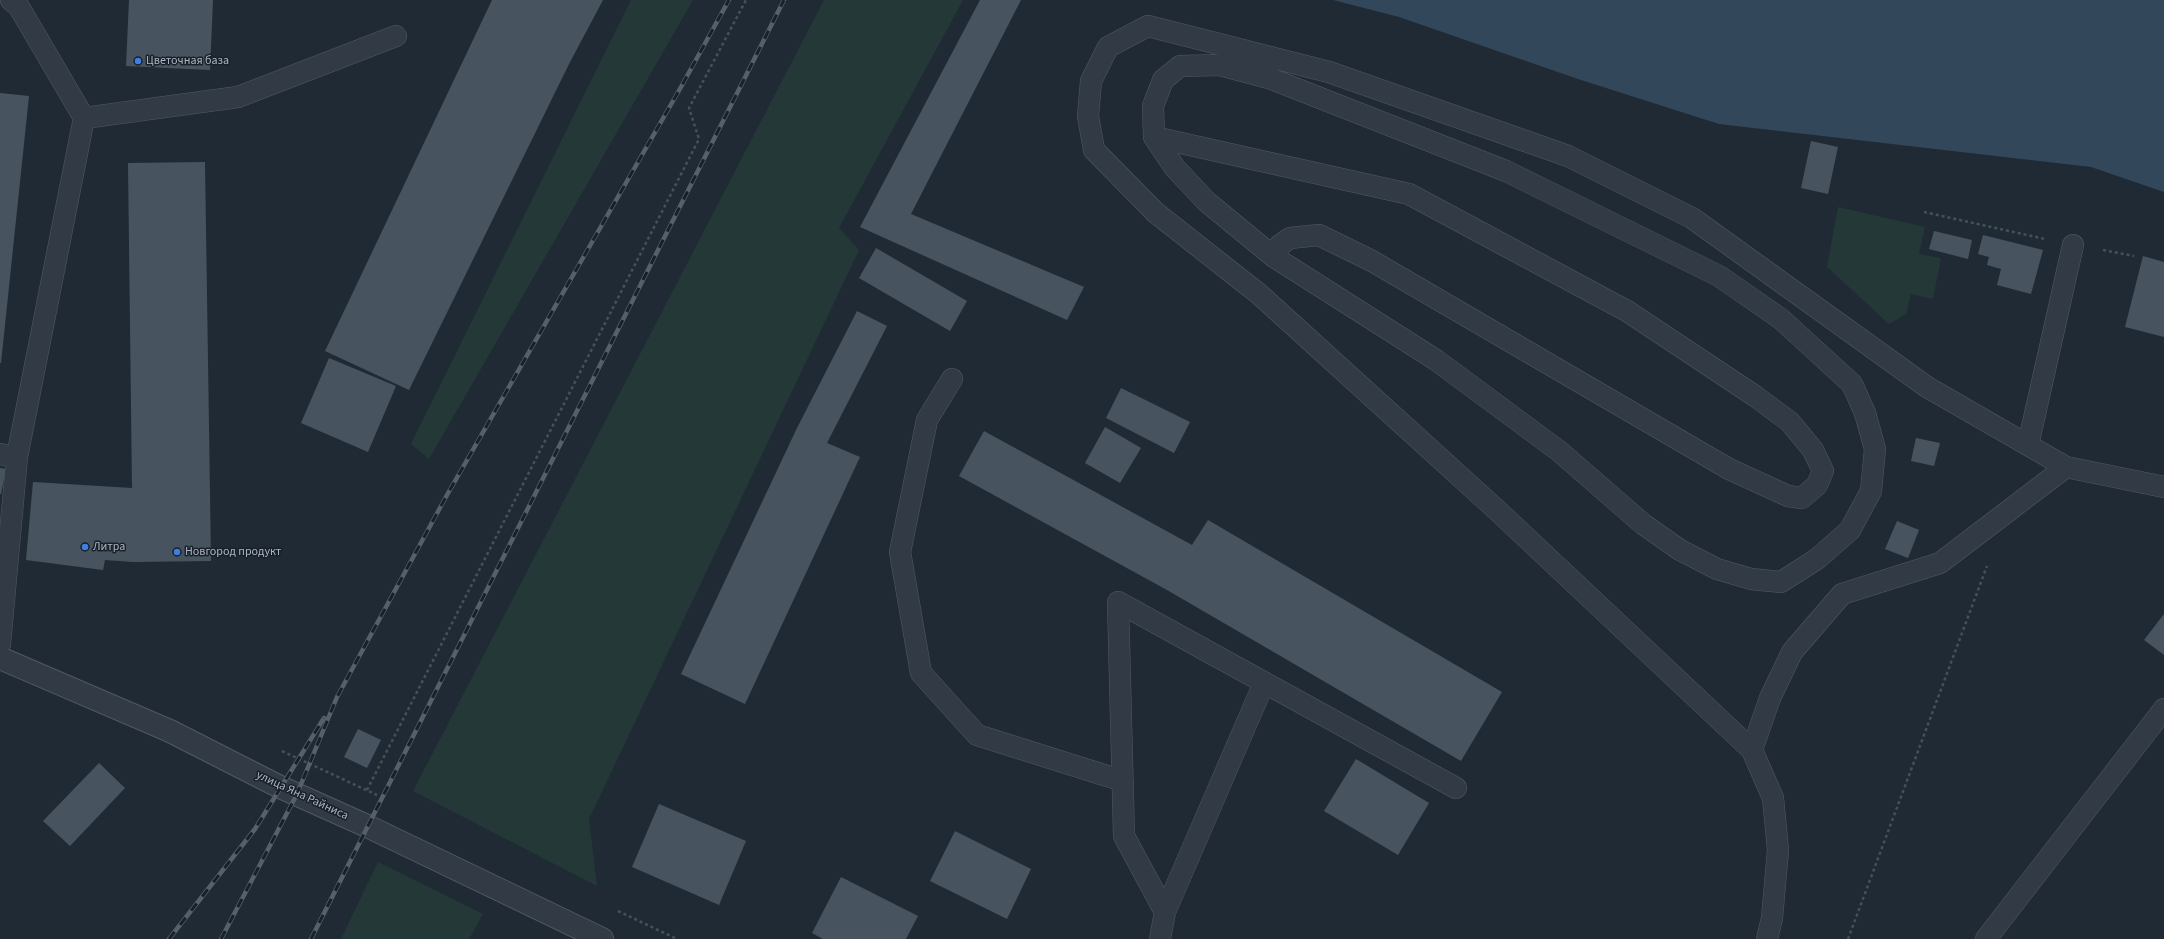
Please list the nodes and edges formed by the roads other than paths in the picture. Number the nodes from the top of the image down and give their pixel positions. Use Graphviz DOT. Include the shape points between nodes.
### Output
graph roads {
  1 [pos="11,0"];
  2 [pos="396,36"];
  3 [pos="84,118"];
  4 [pos="1154,137"];
  5 [pos="2073,245"];
  6 [pos="1274,257"];
  7 [pos="952,379"];
  8 [pos="2028,445"];
  9 [pos="9,456"];
  10 [pos="2066,467"];
  11 [pos="2164,487"];
  12 [pos="0,644"];
  13 [pos="0,658"];
  14 [pos="1264,683"];
  15 [pos="2164,710"];
  16 [pos="1752,750"];
  17 [pos="1123,781"];
  18 [pos="1456,788"];
  19 [pos="1165,912"];
  20 [pos="602,939"];
  21 [pos="1160,939"];
  22 [pos="1766,939"];
  23 [pos="1986,939"];
  1 -- 3 [label="lane" via="19,7"];
  2 -- 3 [label="lane" via="238,97"];
  3 -- 9 [label="lane"];
  4 -- 6 [label="lane" via="1175,168 1207,202"];
  4 -- 6 [label="lane" via="1409,194 1627,311 1755,396 1790,422 1813,450 1823,471 1817,485 1802,498 1788,496 1729,469 1372,261 1319,235 1290,238 1280,245"];
  4 -- 6 [label="lane" via="1153,106 1163,80 1180,66 1220,65 1270,78 1506,171 1719,276 1781,319 1852,384 1865,413 1875,450 1871,491 1850,530 1817,559 1780,582 1751,579 1716,569 1680,550 1643,524 1559,451 1436,360"];
  5 -- 8 [label="lane"];
  7 -- 17 [label="lane" via="926,420 900,552 921,673 977,735"];
  8 -- 10 [label="lane"];
  8 -- 16 [label="lane" via="1927,387 1692,218 1568,156 1329,72 1148,26 1108,47 1091,81 1088,116 1094,150 1156,213 1259,294 1500,512"];
  9 -- 12 [label="lane"];
  10 -- 11 [label="lane"];
  10 -- 16 [label="lane" via="1940,564 1842,594 1792,652 1770,698"];
  13 -- 20 [label="street, улица Яна Райниса" via="170,731 280,787"];
  14 -- 17 [label="lane" via="1118,602"];
  14 -- 18 [label="lane"];
  14 -- 19 [label="lane"];
  15 -- 23 [label="lane"];
  16 -- 22 [label="lane" via="1773,798 1778,850 1772,918"];
  17 -- 19 [label="lane" via="1124,836"];
  19 -- 21 [label="lane"];
}
